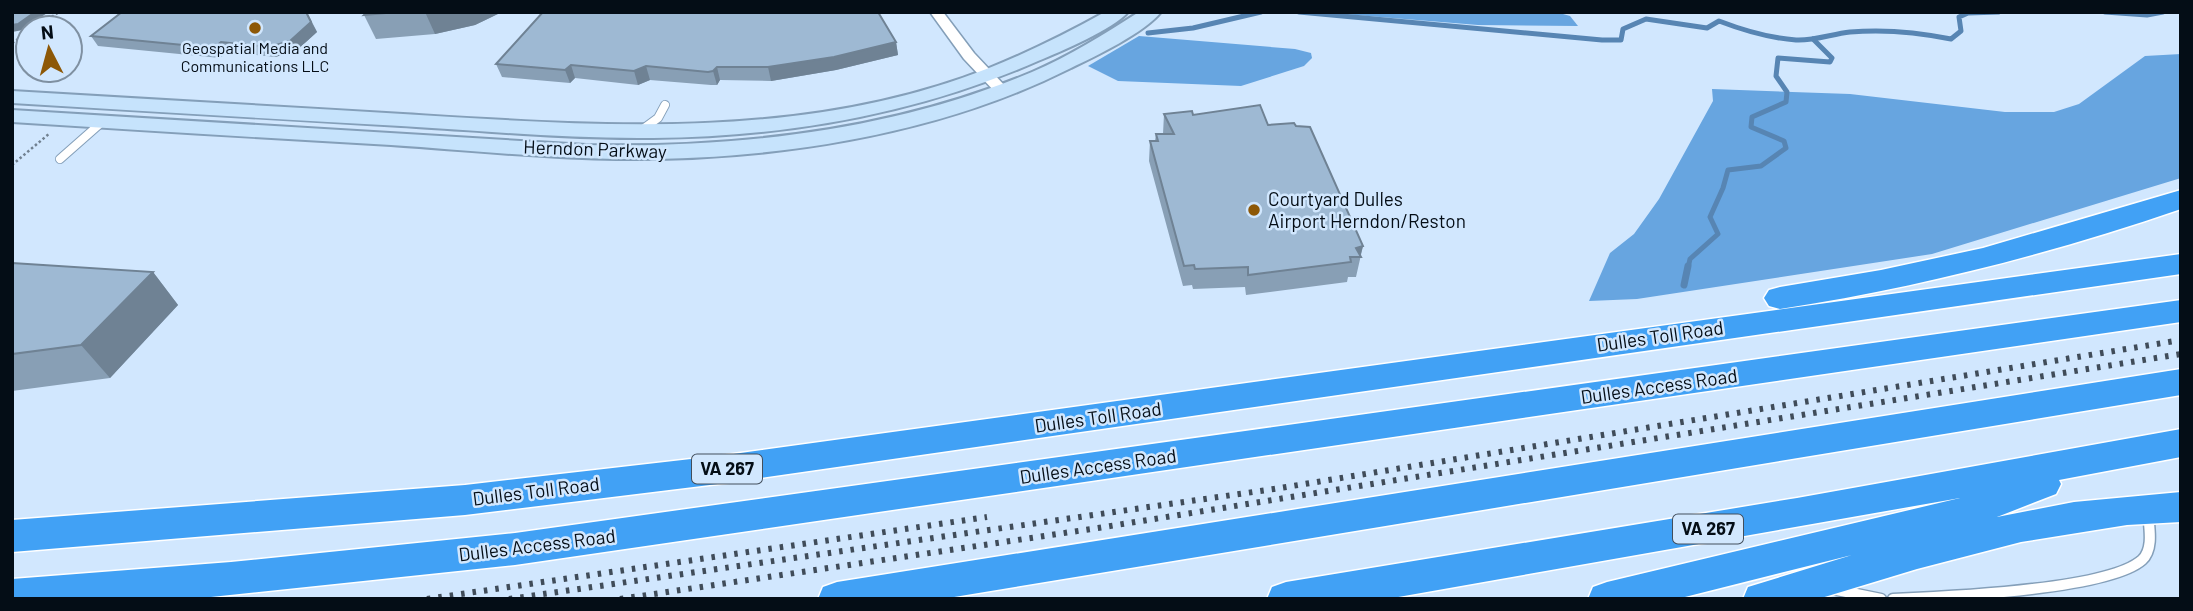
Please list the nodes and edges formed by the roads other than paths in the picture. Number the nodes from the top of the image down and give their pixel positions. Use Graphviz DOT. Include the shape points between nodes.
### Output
graph roads {
  1 [pos="936,12"];
  2 [pos="1119,12"];
  3 [pos="1152,12"];
  4 [pos="994,83"];
  5 [pos="12,97"];
  6 [pos="665,105"];
  7 [pos="12,116"];
  8 [pos="102,121"];
  9 [pos="402,121"];
  10 [pos="634,133"];
  11 [pos="385,139"];
  12 [pos="60,159"];
  13 [pos="2181,199"];
  14 [pos="2181,264"];
  15 [pos="2181,311"];
  16 [pos="1509,356"];
  17 [pos="2181,382"];
  18 [pos="2181,443"];
  19 [pos="2130,452"];
  20 [pos="2164,508"];
  21 [pos="12,536"];
  22 [pos="1810,585"];
  23 [pos="12,596"];
  24 [pos="837,599"];
  25 [pos="1286,599"];
  26 [pos="1607,599"];
  27 [pos="1762,599"];
  28 [pos="1881,599"];
  29 [pos="1893,599"];
  1 -- 4 [label="street"];
  2 -- 4 [label="main road, Herndon Parkway"];
  3 -- 4 [label="main road, Herndon Parkway" via="1082,55"];
  4 -- 10 [label="main road, Herndon Parkway" via="814,119 728,130"];
  4 -- 11 [label="main road, Herndon Parkway" via="872,127 709,150 596,152"];
  5 -- 9 [label="main road, Herndon Parkway"];
  6 -- 10 [label="lane" via="654,122"];
  7 -- 8 [label="main road, Herndon Parkway"];
  8 -- 11 [label="main road, Herndon Parkway"];
  8 -- 12 [label="lane"];
  9 -- 10 [label="main road, Herndon Parkway"];
  9 -- 11 [label="main road"];
  13 -- 16 [label="highway" via="2082,231 1951,264 1791,296 1641,319"];
  14 -- 16 [label="highway, Dulles Toll Road / VA 267"];
  15 -- 23 [label="highway, Dulles Access Road" via="515,549"];
  16 -- 21 [label="highway, Dulles Toll Road / VA 267" via="641,480 391,506"];
  17 -- 24 [label="highway"];
  18 -- 19 [label="highway, VA 267"];
  19 -- 25 [label="highway, VA 267" via="1743,523"];
  19 -- 26 [label="highway" via="1973,510"];
  20 -- 22 [label="highway" via="2086,514 2013,527"];
  20 -- 29 [label="lane" via="2142,560 2119,572 2022,590"];
  22 -- 27 [label="highway"];
  22 -- 28 [label="lane"];
}
